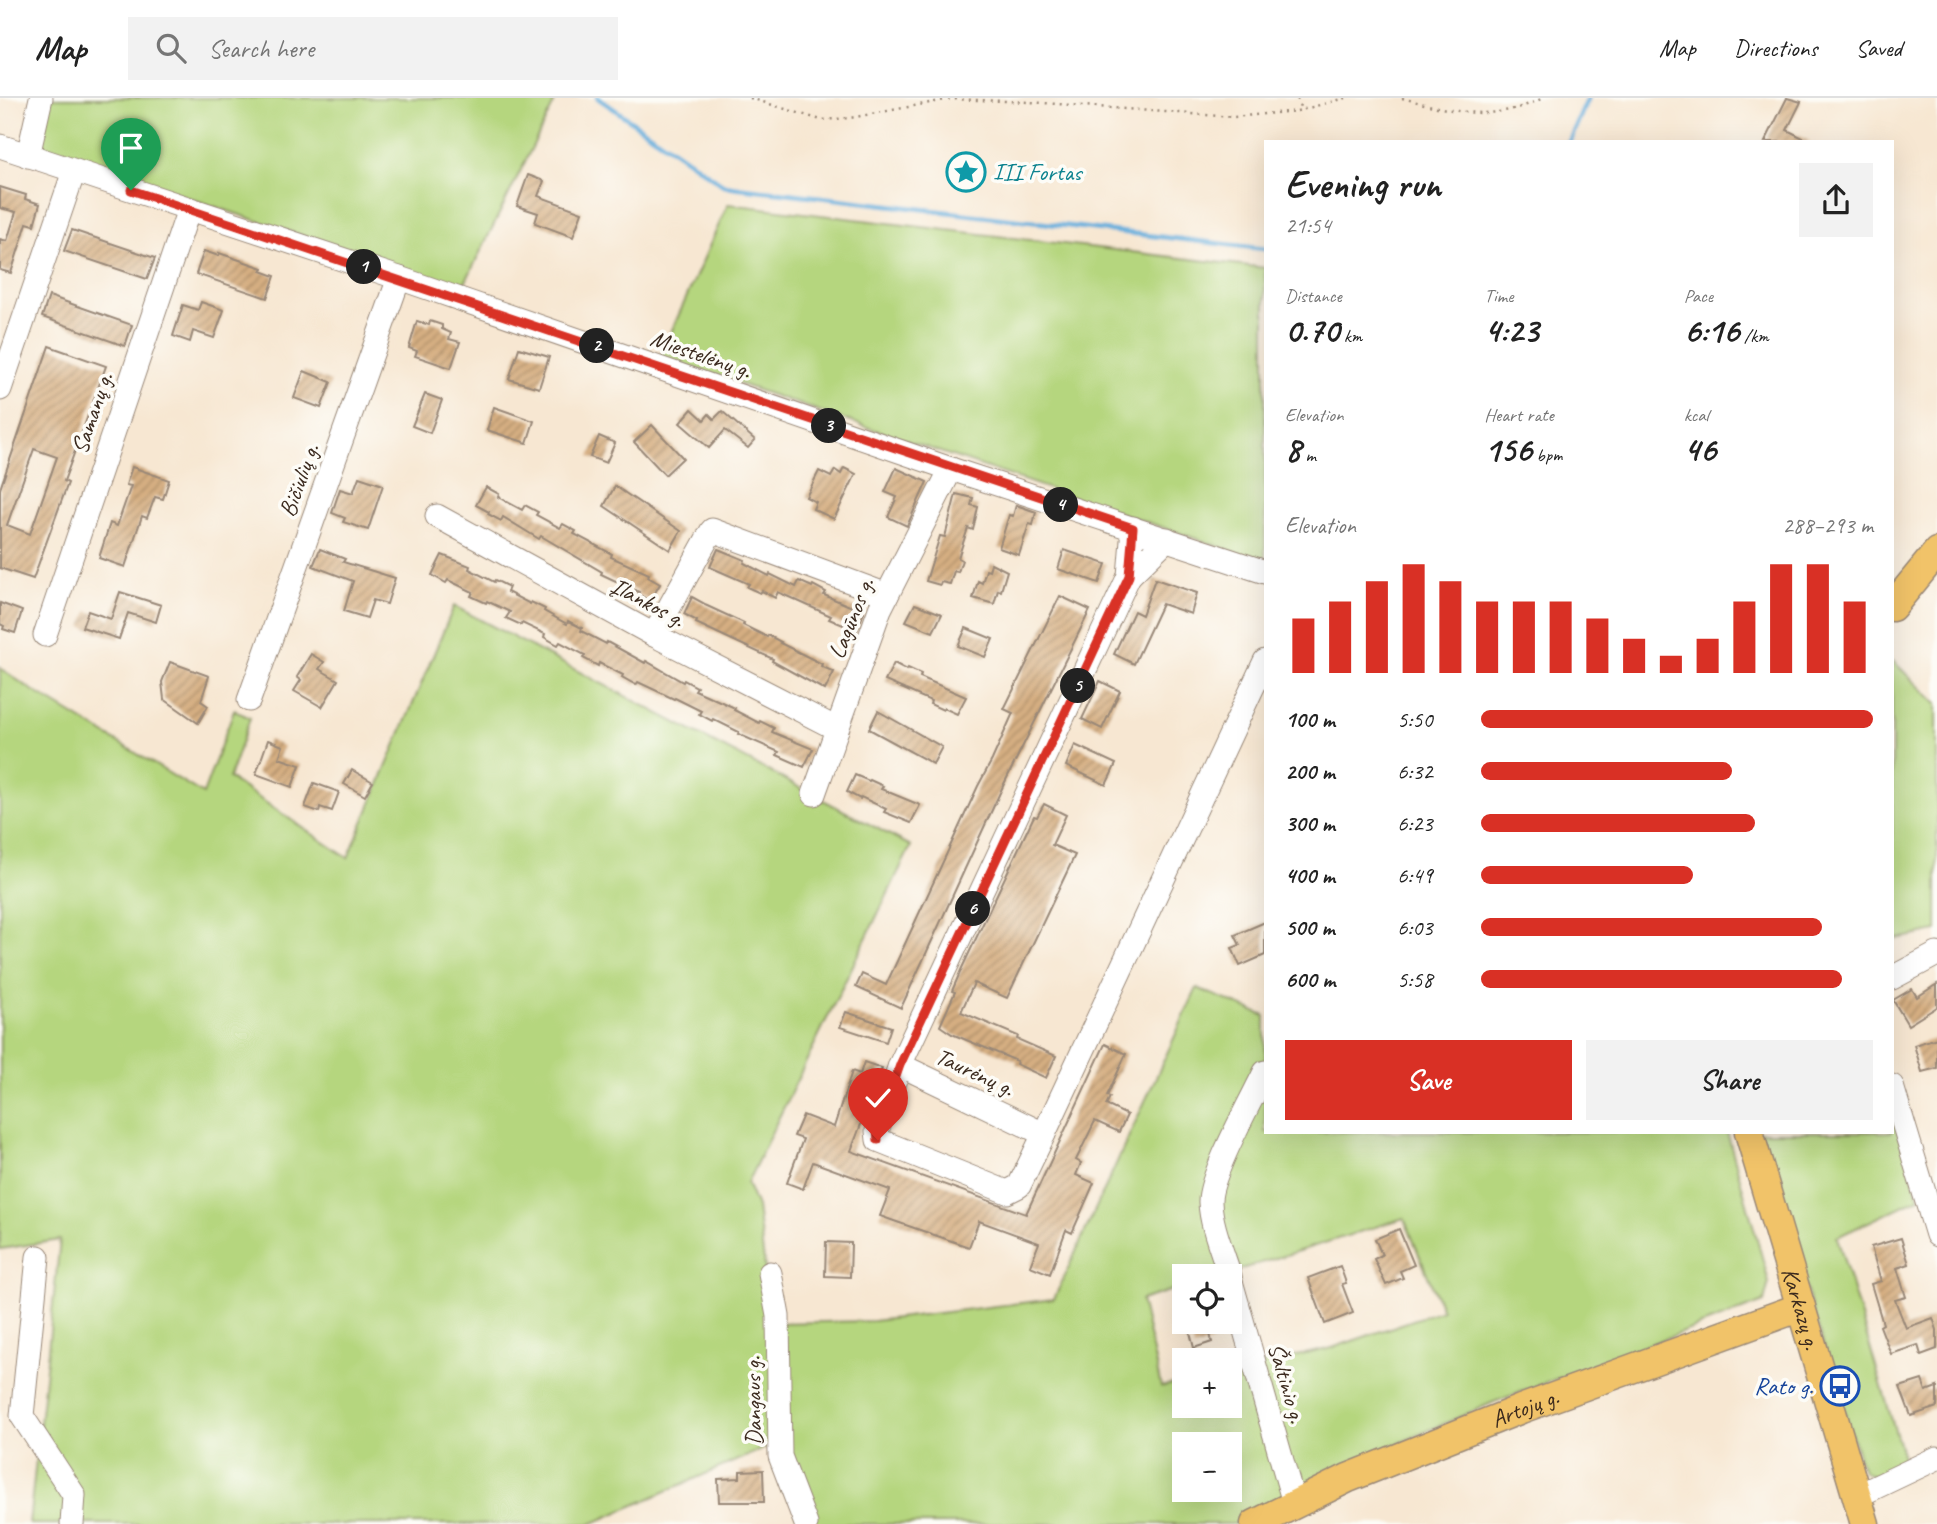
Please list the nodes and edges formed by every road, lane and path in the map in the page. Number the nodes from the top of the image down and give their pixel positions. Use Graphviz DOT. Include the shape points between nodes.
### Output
graph roads {
  1 [pos="41,98"];
  2 [pos="750,98"];
  3 [pos="1297,98"];
  4 [pos="1346,98"];
  5 [pos="1402,98"];
  6 [pos="1543,98"];
  7 [pos="1301,110"];
  8 [pos="0,146"];
  9 [pos="28,156"];
  10 [pos="74,171"];
  11 [pos="189,209"];
  12 [pos="399,278"];
  13 [pos="0,389"];
  14 [pos="951,469"];
  15 [pos="437,516"];
  16 [pos="1133,528"];
  17 [pos="1167,539"];
  18 [pos="1937,552"];
  19 [pos="1264,572"];
  20 [pos="1129,576"];
  21 [pos="887,595"];
  22 [pos="1894,605"];
  23 [pos="45,635"];
  24 [pos="654,635"];
  25 [pos="1264,663"];
  26 [pos="249,700"];
  27 [pos="837,729"];
  28 [pos="814,794"];
  29 [pos="1937,954"];
  30 [pos="1894,977"];
  31 [pos="900,1065"];
  32 [pos="1264,1074"];
  33 [pos="1894,1093"];
  34 [pos="1044,1134"];
  35 [pos="1750,1134"];
  36 [pos="1937,1235"];
  37 [pos="37,1257"];
  38 [pos="1226,1264"];
  39 [pos="770,1273"];
  40 [pos="1801,1307"];
  41 [pos="1242,1319"];
  42 [pos="1937,1458"];
  43 [pos="1857,1496"];
  44 [pos="1294,1503"];
  45 [pos="72,1524"];
  46 [pos="806,1524"];
  47 [pos="1255,1524"];
  48 [pos="1865,1524"];
  1 -- 9 [label="street"];
  2 -- 7 [label="path" via="821,120 951,99 1233,117"];
  3 -- 7 [label="path"];
  4 -- 7 [label="path"];
  5 -- 6 [label="path" via="1458,113 1503,112"];
  8 -- 9 [label="street, Miestelėnų g."];
  9 -- 10 [label="street, Miestelėnų g."];
  10 -- 11 [label="street, Miestelėnų g."];
  10 -- 13 [label="street"];
  11 -- 12 [label="street, Miestelėnų g."];
  11 -- 23 [label="street, Samanų g."];
  12 -- 14 [label="street, Miestelėnų g."];
  12 -- 26 [label="street, Bičiulių g."];
  14 -- 16 [label="street, Miestelėnų g."];
  14 -- 21 [label="street, Lagūnos g."];
  15 -- 24 [label="street, Įlankos g."];
  16 -- 17 [label="street, Miestelėnų g."];
  16 -- 20 [label="street, Taurėnų g."];
  17 -- 19 [label="street, Miestelėnų g."];
  17 -- 20 [label="street, Taurėnų g."];
  18 -- 22 [label="main road"];
  20 -- 31 [label="street, Taurėnų g."];
  21 -- 24 [label="street" via="712,530"];
  21 -- 27 [label="street, Lagūnos g."];
  24 -- 27 [label="street, Įlankos g."];
  25 -- 34 [label="street"];
  27 -- 28 [label="street, Lagūnos g."];
  29 -- 30 [label="street"];
  31 -- 34 [label="street, Taurėnų g."];
  31 -- 34 [label="street" via="878,1140 1007,1192 1018,1186"];
  32 -- 38 [label="street, Šaltinio g." via="1215,1178 1210,1201"];
  33 -- 36 [label="street"];
  35 -- 40 [label="main road, Karkazų g."];
  37 -- 45 [label="street" via="22,1416 74,1494"];
  39 -- 46 [label="street, Dangaus g." via="778,1316 780,1456"];
  40 -- 43 [label="main road, Karkazų g."];
  40 -- 44 [label="main road, Artojų g." via="1521,1409"];
  41 -- 44 [label="street, Šaltinio g."];
  42 -- 43 [label="street"];
  43 -- 48 [label="main road, Karkazų g."];
  44 -- 47 [label="main road, Artojų g."];
}
